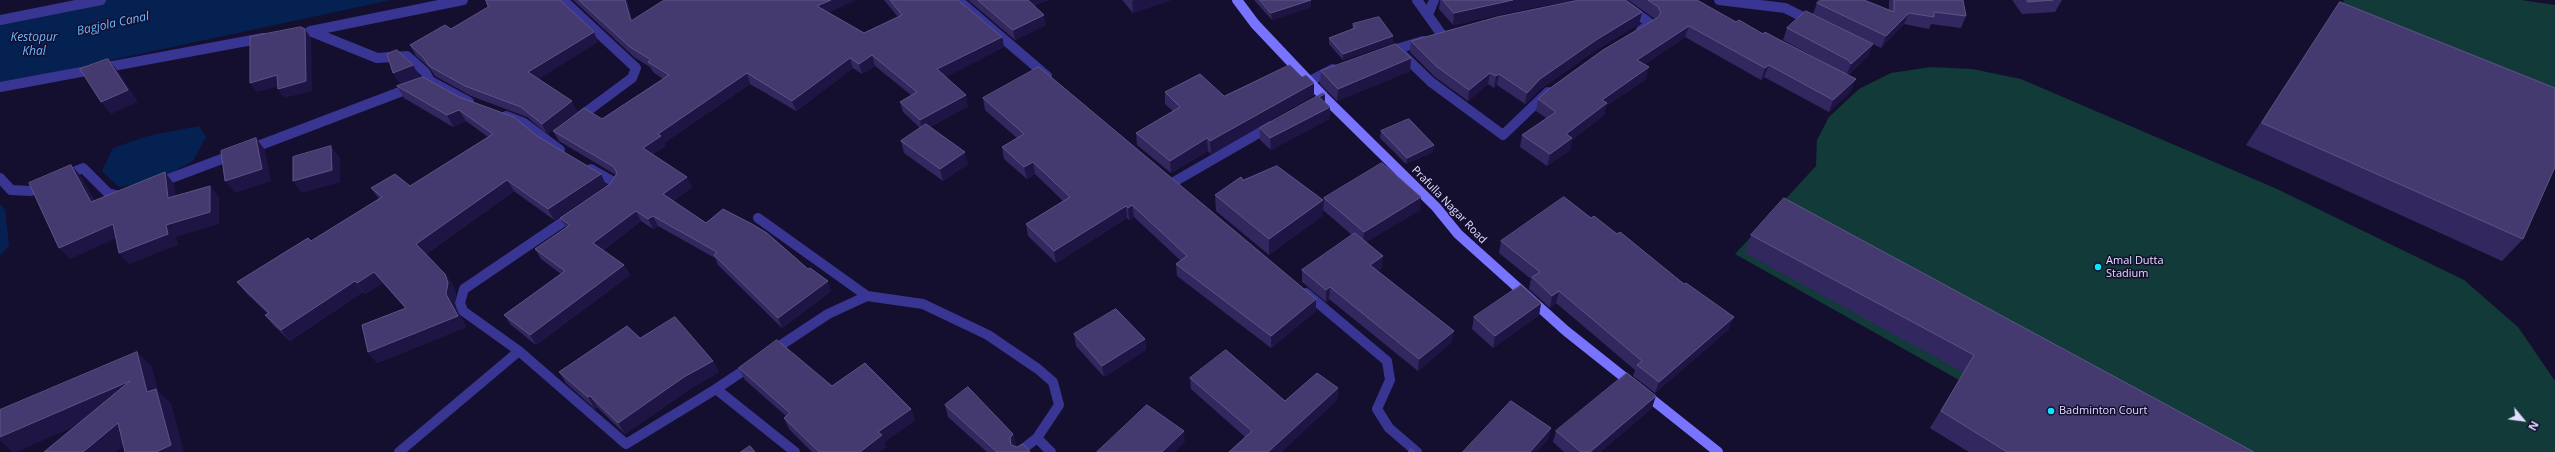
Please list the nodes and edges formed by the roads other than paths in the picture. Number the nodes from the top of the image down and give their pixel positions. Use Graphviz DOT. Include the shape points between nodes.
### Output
graph roads {
  1 [pos="101,0"];
  2 [pos="463,0"];
  3 [pos="563,0"];
  4 [pos="958,0"];
  5 [pos="1237,0"];
  6 [pos="1417,0"];
  7 [pos="1434,0"];
  8 [pos="1618,0"];
  9 [pos="1719,0"];
  10 [pos="1428,15"];
  11 [pos="0,20"];
  12 [pos="1819,24"];
  13 [pos="1630,36"];
  14 [pos="271,37"];
  15 [pos="1397,49"];
  16 [pos="1382,53"];
  17 [pos="1344,64"];
  18 [pos="430,81"];
  19 [pos="1310,81"];
  20 [pos="1057,84"];
  21 [pos="0,87"];
  22 [pos="1554,87"];
  23 [pos="1324,98"];
  24 [pos="1314,102"];
  25 [pos="482,107"];
  26 [pos="496,112"];
  27 [pos="1282,120"];
  28 [pos="571,123"];
  29 [pos="559,132"];
  30 [pos="547,142"];
  31 [pos="567,154"];
  32 [pos="580,162"];
  33 [pos="0,178"];
  34 [pos="151,186"];
  35 [pos="136,192"];
  36 [pos="1184,192"];
  37 [pos="599,198"];
  38 [pos="580,211"];
  39 [pos="758,218"];
  40 [pos="1297,286"];
  41 [pos="867,296"];
  42 [pos="519,351"];
  43 [pos="716,389"];
  44 [pos="1037,438"];
  45 [pos="399,452"];
  46 [pos="795,452"];
  47 [pos="1019,452"];
  48 [pos="1051,452"];
  49 [pos="1417,452"];
  50 [pos="1718,452"];
  1 -- 11 [label="street"];
  2 -- 18 [label="street" via="307,32 377,58 408,56 425,72"];
  3 -- 28 [label="street" via="636,68 632,78"];
  4 -- 20 [label="street"];
  5 -- 19 [label="street, Prafulla Nagar Road" via="1254,24"];
  6 -- 10 [label="street"];
  7 -- 10 [label="street"];
  8 -- 13 [label="street" via="1650,24"];
  9 -- 12 [label="street" via="1785,8"];
  10 -- 15 [label="street" via="1446,34"];
  14 -- 21 [label="street"];
  15 -- 16 [label="street"];
  15 -- 22 [label="street" via="1431,82 1504,135"];
  17 -- 19 [label="street"];
  18 -- 25 [label="street"];
  18 -- 34 [label="street"];
  19 -- 23 [label="street, Prafulla Nagar Road"];
  23 -- 24 [label="street"];
  23 -- 50 [label="street, Prafulla Nagar Road" via="1436,207 1458,234 1566,331"];
  26 -- 30 [label="street" via="524,123"];
  27 -- 36 [label="street" via="1169,180"];
  29 -- 30 [label="street"];
  30 -- 31 [label="street"];
  32 -- 37 [label="street" via="616,183"];
  33 -- 35 [label="street" via="11,190 31,191 83,168 108,193 121,197"];
  38 -- 42 [label="street" via="464,289 460,303 463,311"];
  39 -- 41 [label="street"];
  40 -- 49 [label="street" via="1388,361 1392,372 1391,379 1377,408 1381,420"];
  41 -- 43 [label="street" via="828,314"];
  41 -- 44 [label="street" via="923,304 988,335 1038,369 1053,382 1059,405"];
  42 -- 43 [label="street" via="626,444"];
  42 -- 45 [label="street"];
  43 -- 46 [label="street"];
  44 -- 47 [label="street"];
  44 -- 48 [label="street"];
}
